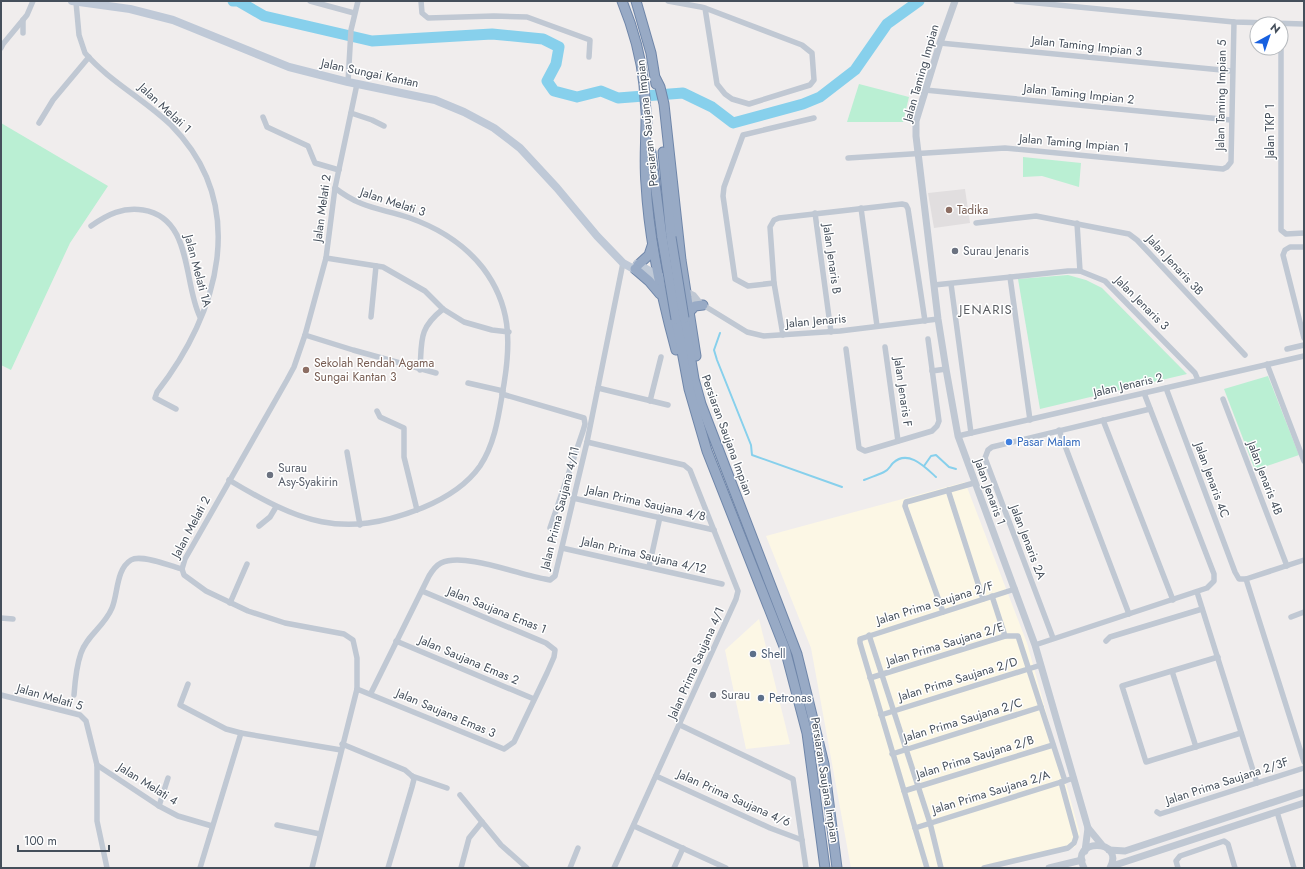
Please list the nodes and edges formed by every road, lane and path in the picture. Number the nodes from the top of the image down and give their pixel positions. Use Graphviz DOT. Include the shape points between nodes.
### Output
graph roads {
  1 [pos="34,1"];
  2 [pos="74,1"];
  3 [pos="310,1"];
  4 [pos="358,1"];
  5 [pos="421,1"];
  6 [pos="622,1"];
  7 [pos="636,1"];
  8 [pos="668,1"];
  9 [pos="955,1"];
  10 [pos="1016,1"];
  11 [pos="86,2"];
  12 [pos="705,8"];
  13 [pos="354,13"];
  14 [pos="24,20"];
  15 [pos="1234,22"];
  16 [pos="1249,23"];
  17 [pos="1289,24"];
  18 [pos="1304,24"];
  19 [pos="23,33"];
  20 [pos="940,42"];
  21 [pos="1,48"];
  22 [pos="1281,56"];
  23 [pos="89,57"];
  24 [pos="589,57"];
  25 [pos="1232,71"];
  26 [pos="348,82"];
  27 [pos="357,84"];
  28 [pos="925,90"];
  29 [pos="662,105"];
  30 [pos="351,113"];
  31 [pos="263,117"];
  32 [pos="814,118"];
  33 [pos="646,119"];
  34 [pos="1231,120"];
  35 [pos="39,123"];
  36 [pos="384,126"];
  37 [pos="917,153"];
  38 [pos="848,158"];
  39 [pos="1228,167"];
  40 [pos="339,170"];
  41 [pos="335,188"];
  42 [pos="861,208"];
  43 [pos="815,213"];
  44 [pos="976,223"];
  45 [pos="1077,223"];
  46 [pos="91,226"];
  47 [pos="1304,233"];
  48 [pos="666,237"];
  49 [pos="652,246"];
  50 [pos="1304,247"];
  51 [pos="614,254"];
  52 [pos="326,258"];
  53 [pos="624,263"];
  54 [pos="376,266"];
  55 [pos="636,267"];
  56 [pos="1080,271"];
  57 [pos="1010,277"];
  58 [pos="659,279"];
  59 [pos="774,283"];
  60 [pos="951,284"];
  61 [pos="934,286"];
  62 [pos="687,295"];
  63 [pos="662,297"];
  64 [pos="702,305"];
  65 [pos="443,309"];
  66 [pos="683,316"];
  67 [pos="200,317"];
  68 [pos="371,317"];
  69 [pos="938,319"];
  70 [pos="925,321"];
  71 [pos="876,326"];
  72 [pos="509,332"];
  73 [pos="831,332"];
  74 [pos="305,335"];
  75 [pos="783,335"];
  76 [pos="1304,338"];
  77 [pos="928,339"];
  78 [pos="1304,345"];
  79 [pos="885,347"];
  80 [pos="846,349"];
  81 [pos="1287,349"];
  82 [pos="1245,355"];
  83 [pos="1304,356"];
  84 [pos="661,357"];
  85 [pos="1267,364"];
  86 [pos="946,369"];
  87 [pos="420,370"];
  88 [pos="932,371"];
  89 [pos="436,373"];
  90 [pos="1198,380"];
  91 [pos="468,383"];
  92 [pos="598,388"];
  93 [pos="1166,388"];
  94 [pos="689,389"];
  95 [pos="502,392"];
  96 [pos="1144,393"];
  97 [pos="1223,399"];
  98 [pos="650,401"];
  99 [pos="668,405"];
  100 [pos="1150,409"];
  101 [pos="176,410"];
  102 [pos="377,411"];
  103 [pos="1030,420"];
  104 [pos="1103,420"];
  105 [pos="1059,430"];
  106 [pos="971,433"];
  107 [pos="958,436"];
  108 [pos="898,441"];
  109 [pos="587,442"];
  110 [pos="347,452"];
  111 [pos="1304,461"];
  112 [pos="229,480"];
  113 [pos="974,483"];
  114 [pos="948,490"];
  115 [pos="574,498"];
  116 [pos="276,507"];
  117 [pos="417,510"];
  118 [pos="660,518"];
  119 [pos="360,525"];
  120 [pos="259,526"];
  121 [pos="550,528"];
  122 [pos="714,530"];
  123 [pos="562,548"];
  124 [pos="1304,560"];
  125 [pos="247,564"];
  126 [pos="1287,566"];
  127 [pos="649,567"];
  128 [pos="182,569"];
  129 [pos="1246,579"];
  130 [pos="722,584"];
  131 [pos="1015,590"];
  132 [pos="422,591"];
  133 [pos="1197,592"];
  134 [pos="992,596"];
  135 [pos="983,599"];
  136 [pos="1173,600"];
  137 [pos="230,603"];
  138 [pos="1202,609"];
  139 [pos="943,612"];
  140 [pos="1304,612"];
  141 [pos="1129,614"];
  142 [pos="1291,617"];
  143 [pos="1,618"];
  144 [pos="13,619"];
  145 [pos="866,636"];
  146 [pos="1005,636"];
  147 [pos="1053,638"];
  148 [pos="396,641"];
  149 [pos="1106,641"];
  150 [pos="1035,645"];
  151 [pos="1218,657"];
  152 [pos="1041,665"];
  153 [pos="1029,669"];
  154 [pos="1172,671"];
  155 [pos="881,674"];
  156 [pos="870,678"];
  157 [pos="188,684"];
  158 [pos="357,689"];
  159 [pos="371,693"];
  160 [pos="1,695"];
  161 [pos="74,696"];
  162 [pos="534,698"];
  163 [pos="1041,707"];
  164 [pos="893,711"];
  165 [pos="881,715"];
  166 [pos="680,725"];
  167 [pos="241,733"];
  168 [pos="1241,733"];
  169 [pos="1053,744"];
  170 [pos="341,747"];
  171 [pos="1196,747"];
  172 [pos="906,749"];
  173 [pos="892,754"];
  174 [pos="1304,762"];
  175 [pos="97,765"];
  176 [pos="1304,768"];
  177 [pos="412,776"];
  178 [pos="656,776"];
  179 [pos="168,778"];
  180 [pos="1074,778"];
  181 [pos="1063,781"];
  182 [pos="1257,783"];
  183 [pos="918,787"];
  184 [pos="446,788"];
  185 [pos="904,791"];
  186 [pos="1304,792"];
  187 [pos="460,795"];
  188 [pos="1304,803"];
  189 [pos="159,806"];
  190 [pos="1157,812"];
  191 [pos="1277,812"];
  192 [pos="482,822"];
  193 [pos="930,823"];
  194 [pos="277,825"];
  195 [pos="212,826"];
  196 [pos="634,826"];
  197 [pos="915,828"];
  198 [pos="1088,828"];
  199 [pos="320,834"];
  200 [pos="802,840"];
  201 [pos="1102,845"];
  202 [pos="578,848"];
  203 [pos="683,848"];
  204 [pos="1109,850"];
  205 [pos="1085,851"];
  206 [pos="1082,860"];
  207 [pos="1009,861"];
  208 [pos="1111,867"];
  209 [pos="106,868"];
  210 [pos="200,868"];
  211 [pos="312,868"];
  212 [pos="388,868"];
  213 [pos="461,868"];
  214 [pos="527,868"];
  215 [pos="570,868"];
  216 [pos="614,868"];
  217 [pos="674,868"];
  218 [pos="726,868"];
  219 [pos="806,868"];
  220 [pos="825,868"];
  221 [pos="837,868"];
  222 [pos="927,868"];
  223 [pos="941,868"];
  224 [pos="984,868"];
  225 [pos="1010,868"];
  226 [pos="1049,868"];
  227 [pos="1084,868"];
  228 [pos="1178,868"];
  229 [pos="1235,868"];
  230 [pos="1294,868"];
  1 -- 14 [label="street"];
  2 -- 11 [label="main road, Jalan Sungai Kantan"];
  2 -- 23 [label="street, Jalan Melati 1" via="80,44"];
  3 -- 13 [label="street"];
  4 -- 13 [label="street"];
  5 -- 24 [label="street" via="422,13 428,18 494,16 534,19 590,40"];
  6 -- 33 [label="highway, Persiaran Saujana Impian" via="630,21 644,84"];
  7 -- 29 [label="highway, Persiaran Saujana Impian" via="652,52"];
  8 -- 12 [label="street"];
  9 -- 20 [label="street, Jalan Taming Impian"];
  10 -- 15 [label="street"];
  11 -- 26 [label="main road, Jalan Sungai Kantan" via="130,9 173,20 289,67"];
  12 -- 12 [label="street" via="717,84 732,100 749,104 810,85 814,80 812,53 802,45"];
  13 -- 26 [label="street"];
  14 -- 19 [label="street"];
  14 -- 21 [label="street"];
  15 -- 16 [label="street"];
  15 -- 25 [label="street, Jalan Taming Impian 5"];
  17 -- 18 [label="street"];
  20 -- 25 [label="street, Jalan Taming Impian 3"];
  20 -- 28 [label="street, Jalan Taming Impian"];
  22 -- 47 [label="street, Jalan TKP 1" via="1281,230 1286,234"];
  23 -- 35 [label="street" via="50,104"];
  23 -- 67 [label="street, Jalan Melati 1" via="171,125 189,146 204,172 213,195 218,224 218,246 216,272"];
  25 -- 34 [label="street, Jalan Taming Impian 5"];
  26 -- 27 [label="main road, Jalan Sungai Kantan"];
  27 -- 30 [label="street, Jalan Melati 2"];
  27 -- 51 [label="main road, Jalan Sungai Kantan" via="435,100 494,128 520,148"];
  28 -- 34 [label="street, Jalan Taming Impian 2"];
  28 -- 37 [label="street, Jalan Taming Impian" via="916,121"];
  29 -- 48 [label="highway, Persiaran Saujana Impian"];
  29 -- 62 [label="highway"];
  30 -- 36 [label="street"];
  30 -- 40 [label="street, Jalan Melati 2"];
  31 -- 40 [label="street" via="267,127 308,146 315,163"];
  32 -- 59 [label="street" via="743,135 724,187 723,196 735,279 748,286"];
  33 -- 48 [label="highway, Persiaran Saujana Impian"];
  33 -- 49 [label="highway" via="646,183"];
  34 -- 39 [label="street, Jalan Taming Impian 5" via="1231,162"];
  37 -- 38 [label="street, Jalan Taming Impian 1"];
  37 -- 39 [label="street, Jalan Taming Impian 1" via="1005,148 1223,169"];
  37 -- 61 [label="street, Jalan Jenaris 1"];
  40 -- 41 [label="street, Jalan Melati 2"];
  41 -- 52 [label="street, Jalan Melati 2"];
  41 -- 72 [label="street, Jalan Melati 3" via="347,198 362,205 415,220 453,240 472,255 493,283"];
  42 -- 43 [label="street"];
  42 -- 70 [label="street" via="906,205"];
  42 -- 71 [label="street"];
  43 -- 59 [label="street" via="774,220 770,227"];
  43 -- 73 [label="street, Jalan Jenaris B"];
  44 -- 45 [label="street, Jalan Jenaris 3B" via="1036,216"];
  45 -- 56 [label="street"];
  45 -- 82 [label="street, Jalan Jenaris 3B" via="1129,234 1137,240"];
  46 -- 67 [label="street, Jalan Melati 1A" via="125,209 149,211 168,223 175,230 180,243 191,297"];
  48 -- 66 [label="highway, Persiaran Saujana Impian, bridge"];
  49 -- 55 [label="highway" via="650,255"];
  49 -- 58 [label="highway"];
  50 -- 76 [label="street" via="1290,247 1283,255"];
  51 -- 53 [label="main road, Jalan Sungai Kantan"];
  51 -- 55 [label="main road, Jalan Sungai Kantan"];
  52 -- 54 [label="street"];
  52 -- 74 [label="street, Jalan Melati 2"];
  53 -- 55 [label="main road, Jalan Sungai Kantan"];
  53 -- 92 [label="street, Jalan Prima Saujana 4/11"];
  54 -- 65 [label="street" via="383,267 425,291"];
  54 -- 68 [label="street"];
  55 -- 58 [label="main road, Jalan Sungai Kantan"];
  55 -- 63 [label="highway"];
  56 -- 57 [label="street, Jalan Jenaris 3"];
  56 -- 90 [label="street, Jalan Jenaris 3" via="1105,281 1195,373"];
  57 -- 60 [label="street, Jalan Jenaris 3"];
  57 -- 103 [label="street"];
  58 -- 62 [label="main road, Jalan Sungai Kantan"];
  58 -- 63 [label="highway"];
  59 -- 75 [label="street"];
  60 -- 61 [label="street, Jalan Jenaris 3"];
  60 -- 106 [label="street"];
  61 -- 69 [label="street, Jalan Jenaris 1"];
  62 -- 64 [label="street, Jalan Jenaris"];
  62 -- 66 [label="highway"];
  63 -- 94 [label="highway" via="683,376"];
  64 -- 66 [label="highway" via="695,306"];
  64 -- 75 [label="street, Jalan Jenaris" via="747,332 764,336"];
  65 -- 72 [label="street" via="464,322"];
  65 -- 87 [label="street" via="430,320 424,330"];
  66 -- 94 [label="highway, Persiaran Saujana Impian"];
  66 -- 221 [label="highway, Persiaran Saujana Impian" via="701,404 797,654 824,764"];
  67 -- 101 [label="street, Jalan Melati 1" via="184,355 155,398"];
  69 -- 70 [label="street, Jalan Jenaris"];
  69 -- 86 [label="street, Jalan Jenaris 1"];
  70 -- 71 [label="street, Jalan Jenaris"];
  71 -- 73 [label="street, Jalan Jenaris"];
  72 -- 95 [label="street, Jalan Melati 3"];
  73 -- 75 [label="street, Jalan Jenaris"];
  74 -- 87 [label="street"];
  74 -- 112 [label="street, Jalan Melati 2" via="294,367"];
  77 -- 88 [label="street"];
  78 -- 81 [label="street"];
  79 -- 108 [label="street, Jalan Jenaris F"];
  80 -- 108 [label="street" via="859,448 865,450"];
  83 -- 85 [label="street, Jalan Jenaris 2"];
  84 -- 98 [label="street"];
  85 -- 90 [label="street, Jalan Jenaris 2"];
  85 -- 111 [label="street"];
  86 -- 88 [label="street"];
  86 -- 107 [label="street, Jalan Jenaris 1"];
  87 -- 89 [label="street"];
  88 -- 108 [label="street" via="939,420 937,426 932,431"];
  90 -- 93 [label="street, Jalan Jenaris 2"];
  91 -- 95 [label="street"];
  92 -- 98 [label="street"];
  92 -- 109 [label="street, Jalan Prima Saujana 4/11"];
  93 -- 96 [label="street, Jalan Jenaris 2"];
  93 -- 129 [label="street, Jalan Jenaris 4C" via="1235,572 1239,579"];
  94 -- 220 [label="highway, Persiaran Saujana Impian" via="707,451 788,662 807,733"];
  95 -- 117 [label="street, Jalan Melati 3" via="495,436 480,466 460,487"];
  95 -- 121 [label="street" via="584,418 583,432"];
  96 -- 100 [label="street"];
  96 -- 103 [label="street, Jalan Jenaris 2"];
  97 -- 126 [label="street, Jalan Jenaris 4B"];
  98 -- 99 [label="street"];
  100 -- 104 [label="street"];
  100 -- 133 [label="street" via="1214,574 1211,585"];
  102 -- 117 [label="street" via="380,417 404,428 404,457"];
  103 -- 106 [label="street, Jalan Jenaris 2"];
  104 -- 105 [label="street"];
  104 -- 136 [label="street"];
  105 -- 141 [label="street"];
  105 -- 147 [label="street, Jalan Jenaris 2A" via="992,447 985,458"];
  106 -- 107 [label="street, Jalan Jenaris 2"];
  107 -- 113 [label="street, Jalan Jenaris 1"];
  109 -- 115 [label="street, Jalan Prima Saujana 4/11"];
  109 -- 122 [label="street, Jalan Prima Saujana 4/1" via="684,465 690,470"];
  110 -- 119 [label="street"];
  112 -- 116 [label="street, Jalan Melati 3"];
  112 -- 128 [label="street, Jalan Melati 2" via="185,559"];
  113 -- 114 [label="street"];
  113 -- 131 [label="street, Jalan Jenaris 1"];
  114 -- 135 [label="street"];
  114 -- 139 [label="street" via="906,502 905,506"];
  115 -- 118 [label="street, Jalan Prima Saujana 4/8"];
  115 -- 123 [label="street, Jalan Prima Saujana 4/11"];
  116 -- 119 [label="street, Jalan Melati 3" via="320,522"];
  116 -- 120 [label="street" via="270,517"];
  117 -- 119 [label="street, Jalan Melati 3" via="389,520"];
  118 -- 122 [label="street, Jalan Prima Saujana 4/8"];
  118 -- 127 [label="street"];
  122 -- 166 [label="street, Jalan Prima Saujana 4/1" via="738,591"];
  123 -- 127 [label="street, Jalan Prima Saujana 4/12"];
  123 -- 132 [label="street, Jalan Prima Saujana 4/11" via="555,576 550,580 456,559 438,565"];
  124 -- 126 [label="street"];
  125 -- 137 [label="street"];
  126 -- 129 [label="street"];
  127 -- 130 [label="street, Jalan Prima Saujana 4/12"];
  128 -- 137 [label="street, Jalan Melati 2" via="184,575 206,591"];
  128 -- 161 [label="street" via="139,558 131,560 122,572 112,607 102,626 86,642 75,676"];
  129 -- 174 [label="street"];
  131 -- 134 [label="street, Jalan Prima Saujana 2/F"];
  131 -- 150 [label="street, Jalan Jenaris 1"];
  132 -- 148 [label="street, Jalan Prima Saujana 4/11"];
  132 -- 162 [label="street, Jalan Saujana Emas 1" via="546,642 555,650"];
  133 -- 136 [label="street"];
  133 -- 138 [label="street"];
  134 -- 135 [label="street, Jalan Prima Saujana 2/F"];
  134 -- 146 [label="street"];
  135 -- 139 [label="street, Jalan Prima Saujana 2/F"];
  136 -- 141 [label="street"];
  137 -- 158 [label="street, Jalan Melati 2" via="285,623 349,636 356,648"];
  138 -- 149 [label="street" via="1110,637"];
  138 -- 151 [label="street"];
  139 -- 145 [label="street, Jalan Prima Saujana 2/F"];
  140 -- 142 [label="street"];
  141 -- 147 [label="street"];
  143 -- 144 [label="street"];
  145 -- 155 [label="street"];
  145 -- 156 [label="street" via="860,639 860,644"];
  146 -- 153 [label="street, Jalan Prima Saujana 2/E" via="1018,636"];
  146 -- 155 [label="street, Jalan Prima Saujana 2/E"];
  147 -- 150 [label="street"];
  148 -- 159 [label="street, Jalan Prima Saujana 4/11"];
  148 -- 162 [label="street, Jalan Saujana Emas 2"];
  150 -- 152 [label="street, Jalan Jenaris 1"];
  151 -- 154 [label="street"];
  151 -- 168 [label="street"];
  152 -- 153 [label="street, Jalan Prima Saujana 2/D"];
  152 -- 180 [label="street, Jalan Jenaris 1"];
  153 -- 163 [label="street"];
  153 -- 164 [label="street, Jalan Prima Saujana 2/D"];
  154 -- 171 [label="street"];
  154 -- 171 [label="street" via="1122,686 1146,762"];
  155 -- 156 [label="street, Jalan Prima Saujana 2/E"];
  155 -- 164 [label="street"];
  156 -- 165 [label="street"];
  157 -- 167 [label="street" via="180,705 226,729"];
  158 -- 159 [label="street"];
  158 -- 170 [label="street, Jalan Melati 2"];
  159 -- 162 [label="street, Jalan Saujana Emas 3" via="504,749 514,742"];
  160 -- 175 [label="street, Jalan Melati 5" via="80,716 86,721"];
  163 -- 169 [label="street"];
  163 -- 172 [label="street, Jalan Prima Saujana 2/C"];
  164 -- 165 [label="street, Jalan Prima Saujana 2/D"];
  164 -- 172 [label="street"];
  165 -- 173 [label="street"];
  166 -- 178 [label="street, Jalan Prima Saujana 4/1"];
  166 -- 200 [label="street" via="789,776 794,783"];
  167 -- 170 [label="street"];
  167 -- 195 [label="street"];
  168 -- 171 [label="street"];
  168 -- 182 [label="street"];
  169 -- 181 [label="street"];
  169 -- 183 [label="street, Jalan Prima Saujana 2/B"];
  170 -- 177 [label="street" via="405,770"];
  170 -- 199 [label="street, Jalan Melati 2"];
  172 -- 173 [label="street, Jalan Prima Saujana 2/C"];
  172 -- 183 [label="street"];
  173 -- 185 [label="street"];
  175 -- 189 [label="street, Jalan Melati 4"];
  175 -- 209 [label="street, Jalan Melati 5" via="97,821"];
  176 -- 182 [label="street, Jalan Prima Saujana 2/3F"];
  177 -- 184 [label="street"];
  177 -- 212 [label="street" via="414,778 410,794"];
  178 -- 196 [label="street, Jalan Prima Saujana 4/1"];
  178 -- 200 [label="street, Jalan Prima Saujana 4/6"];
  179 -- 189 [label="street"];
  180 -- 181 [label="street, Jalan Prima Saujana 2/A"];
  180 -- 198 [label="street, Jalan Jenaris 1"];
  181 -- 193 [label="street, Jalan Prima Saujana 2/A"];
  181 -- 207 [label="street" via="1076,837 1074,843 1068,848"];
  182 -- 190 [label="street, Jalan Prima Saujana 2/3F" via="1160,814"];
  183 -- 185 [label="street, Jalan Prima Saujana 2/B"];
  183 -- 193 [label="street"];
  185 -- 197 [label="street"];
  186 -- 204 [label="street" via="1124,851"];
  187 -- 192 [label="street"];
  188 -- 191 [label="street"];
  189 -- 195 [label="street, Jalan Melati 4" via="178,816"];
  191 -- 208 [label="street"];
  191 -- 230 [label="street"];
  192 -- 213 [label="street" via="469,838"];
  192 -- 214 [label="street" via="501,845"];
  193 -- 197 [label="street, Jalan Prima Saujana 2/A"];
  193 -- 223 [label="street"];
  194 -- 199 [label="street"];
  195 -- 210 [label="street"];
  196 -- 203 [label="street"];
  196 -- 216 [label="street, Jalan Prima Saujana 4/1"];
  197 -- 222 [label="street"];
  198 -- 201 [label="street"];
  198 -- 205 [label="street"];
  199 -- 211 [label="street, Jalan Melati 2"];
  200 -- 219 [label="street"];
  201 -- 204 [label="street"];
  201 -- 205 [label="street" via="1094,845"];
  202 -- 215 [label="street"];
  203 -- 217 [label="street"];
  203 -- 218 [label="street"];
  204 -- 208 [label="street" via="1112,858"];
  205 -- 206 [label="street"];
  206 -- 226 [label="street"];
  206 -- 227 [label="street"];
  207 -- 224 [label="street"];
  207 -- 225 [label="street"];
  228 -- 229 [label="street" via="1176,861 1180,856 1224,841 1228,844"];
}
